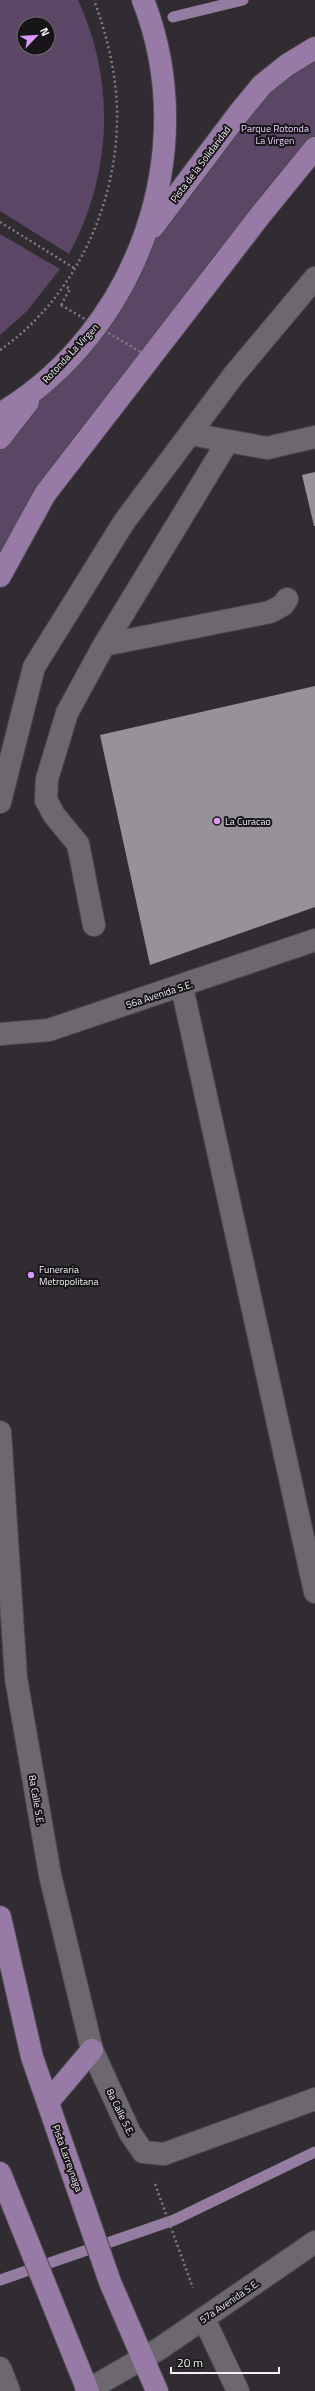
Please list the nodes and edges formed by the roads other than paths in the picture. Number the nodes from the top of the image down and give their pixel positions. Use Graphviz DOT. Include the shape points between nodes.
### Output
graph roads {
  1 [pos="143,0"];
  2 [pos="315,48"];
  3 [pos="315,148"];
  4 [pos="144,239"];
  5 [pos="315,278"];
  6 [pos="39,387"];
  7 [pos="0,414"];
  8 [pos="190,434"];
  9 [pos="315,437"];
  10 [pos="0,438"];
  11 [pos="228,441"];
  12 [pos="0,576"];
  13 [pos="287,598"];
  14 [pos="104,645"];
  15 [pos="0,802"];
  16 [pos="94,925"];
  17 [pos="315,940"];
  18 [pos="182,987"];
  19 [pos="0,1034"];
  20 [pos="0,1432"];
  21 [pos="315,1592"];
  22 [pos="0,1917"];
  23 [pos="92,2050"];
  24 [pos="315,2099"];
  25 [pos="48,2102"];
  26 [pos="0,2173"];
  27 [pos="315,2242"];
  28 [pos="204,2319"];
  29 [pos="142,2358"];
  30 [pos="0,2368"];
  31 [pos="9,2391"];
  32 [pos="87,2391"];
  33 [pos="157,2391"];
  34 [pos="238,2391"];
  1 -- 4 [label="main road, Rotonda La Virgen" via="158,51 164,89 165,127 155,203"];
  2 -- 4 [label="main road, Pista de la Solidaridad" via="287,65 262,86"];
  3 -- 12 [label="main road" via="45,494"];
  4 -- 6 [label="main road, Rotonda La Virgen" via="129,274 110,306 88,337"];
  5 -- 8 [label="street" via="233,376"];
  6 -- 7 [label="main road, Rotonda La Virgen"];
  6 -- 10 [label="main road"];
  8 -- 11 [label="street"];
  8 -- 15 [label="street" via="124,522 34,667"];
  9 -- 11 [label="street" via="267,448"];
  11 -- 14 [label="street"];
  13 -- 14 [label="street" via="283,605 270,612"];
  14 -- 16 [label="street" via="67,713 47,779 46,800 54,815 78,844"];
  17 -- 18 [label="street, 56a Avenida S.E."];
  18 -- 19 [label="street, 56a Avenida S.E." via="49,1030"];
  18 -- 21 [label="street"];
  20 -- 23 [label="street, 8a Calle S.E." via="16,1678 50,1875"];
  22 -- 25 [label="main road, Pista Larreynaga" via="32,2057"];
  23 -- 24 [label="street, 8a Calle S.E." via="130,2133 143,2152 164,2154"];
  23 -- 25 [label="main road"];
  25 -- 29 [label="main road, Pista Larreynaga" via="110,2282"];
  26 -- 32 [label="main road"];
  27 -- 28 [label="street, 57a Avenida S.E."];
  28 -- 29 [label="street, 57a Avenida S.E."];
  28 -- 34 [label="street"];
  29 -- 32 [label="street, 57a Avenida S.E."];
  29 -- 33 [label="main road, Pista Larreynaga"];
  30 -- 31 [label="street"];
}
